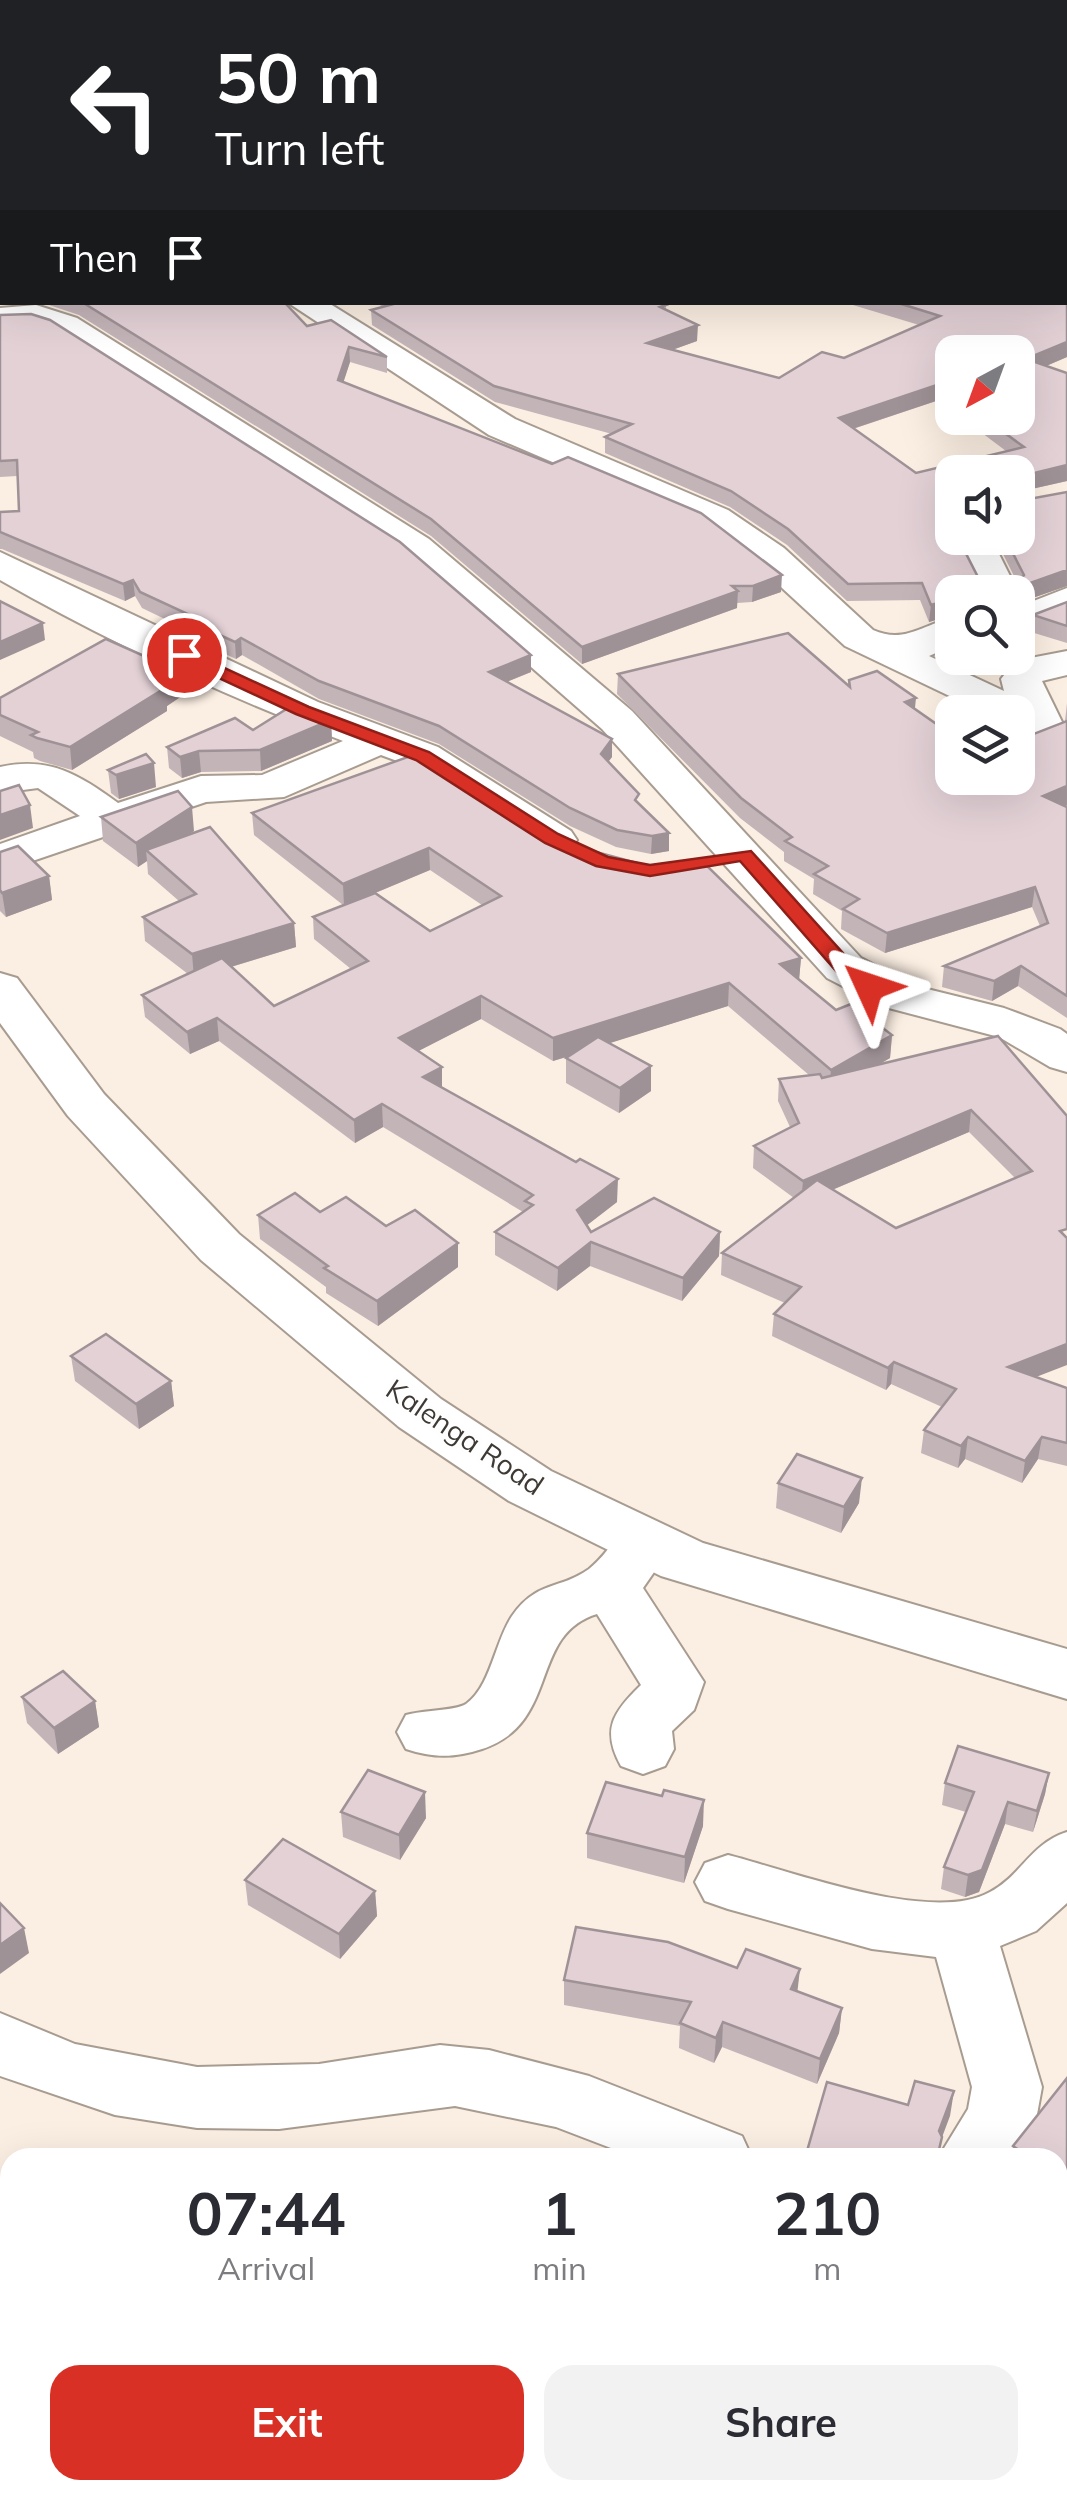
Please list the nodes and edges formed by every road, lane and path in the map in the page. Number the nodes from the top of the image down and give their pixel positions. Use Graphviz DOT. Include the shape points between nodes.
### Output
graph roads {
  1 [pos="308,305"];
  2 [pos="21,312"];
  3 [pos="0,564"];
  4 [pos="1067,600"];
  5 [pos="1035,614"];
  6 [pos="935,639"];
  7 [pos="881,650"];
  8 [pos="1067,662"];
  9 [pos="976,695"];
  10 [pos="1027,695"];
  11 [pos="380,740"];
  12 [pos="0,780"];
  13 [pos="114,821"];
  14 [pos="744,855"];
  15 [pos="590,857"];
  16 [pos="0,859"];
  17 [pos="690,865"];
  18 [pos="1,992"];
  19 [pos="1057,1042"];
  20 [pos="628,1563"];
  21 [pos="1067,1674"];
  22 [pos="428,1732"];
  23 [pos="643,1749"];
  24 [pos="1067,1858"];
  25 [pos="728,1882"];
  26 [pos="962,1930"];
  27 [pos="0,2043"];
  28 [pos="691,2148"];
  29 [pos="981,2148"];
  1 -- 7 [label="street" via="484,418 715,518 770,556 846,629"];
  2 -- 14 [label="street" via="65,325 416,546 617,720"];
  3 -- 11 [label="street" via="63,600"];
  4 -- 5 [label="street"];
  6 -- 7 [label="street"];
  7 -- 9 [label="street"];
  8 -- 10 [label="street" via="1029,670 1020,679"];
  11 -- 13 [label="street" via="270,788 209,787"];
  11 -- 15 [label="street" via="446,768"];
  12 -- 13 [label="street" via="50,774"];
  13 -- 16 [label="street"];
  14 -- 17 [label="street"];
  14 -- 19 [label="street" via="844,968 869,987"];
  18 -- 20 [label="main road, Kalenga Road" via="86,1105 220,1247 420,1413 530,1486"];
  20 -- 21 [label="main road, Kalenga Road" via="683,1560"];
  20 -- 22 [label="street" via="547,1613 510,1693 488,1721 470,1733"];
  20 -- 23 [label="street" via="640,1639 673,1682 672,1692 640,1724"];
  24 -- 26 [label="street" via="1012,1913"];
  25 -- 26 [label="street" via="899,1926"];
  26 -- 29 [label="street" via="1008,2087 1002,2120"];
  27 -- 28 [label="street" via="109,2085 160,2095 314,2096 450,2076 497,2080"];
}
